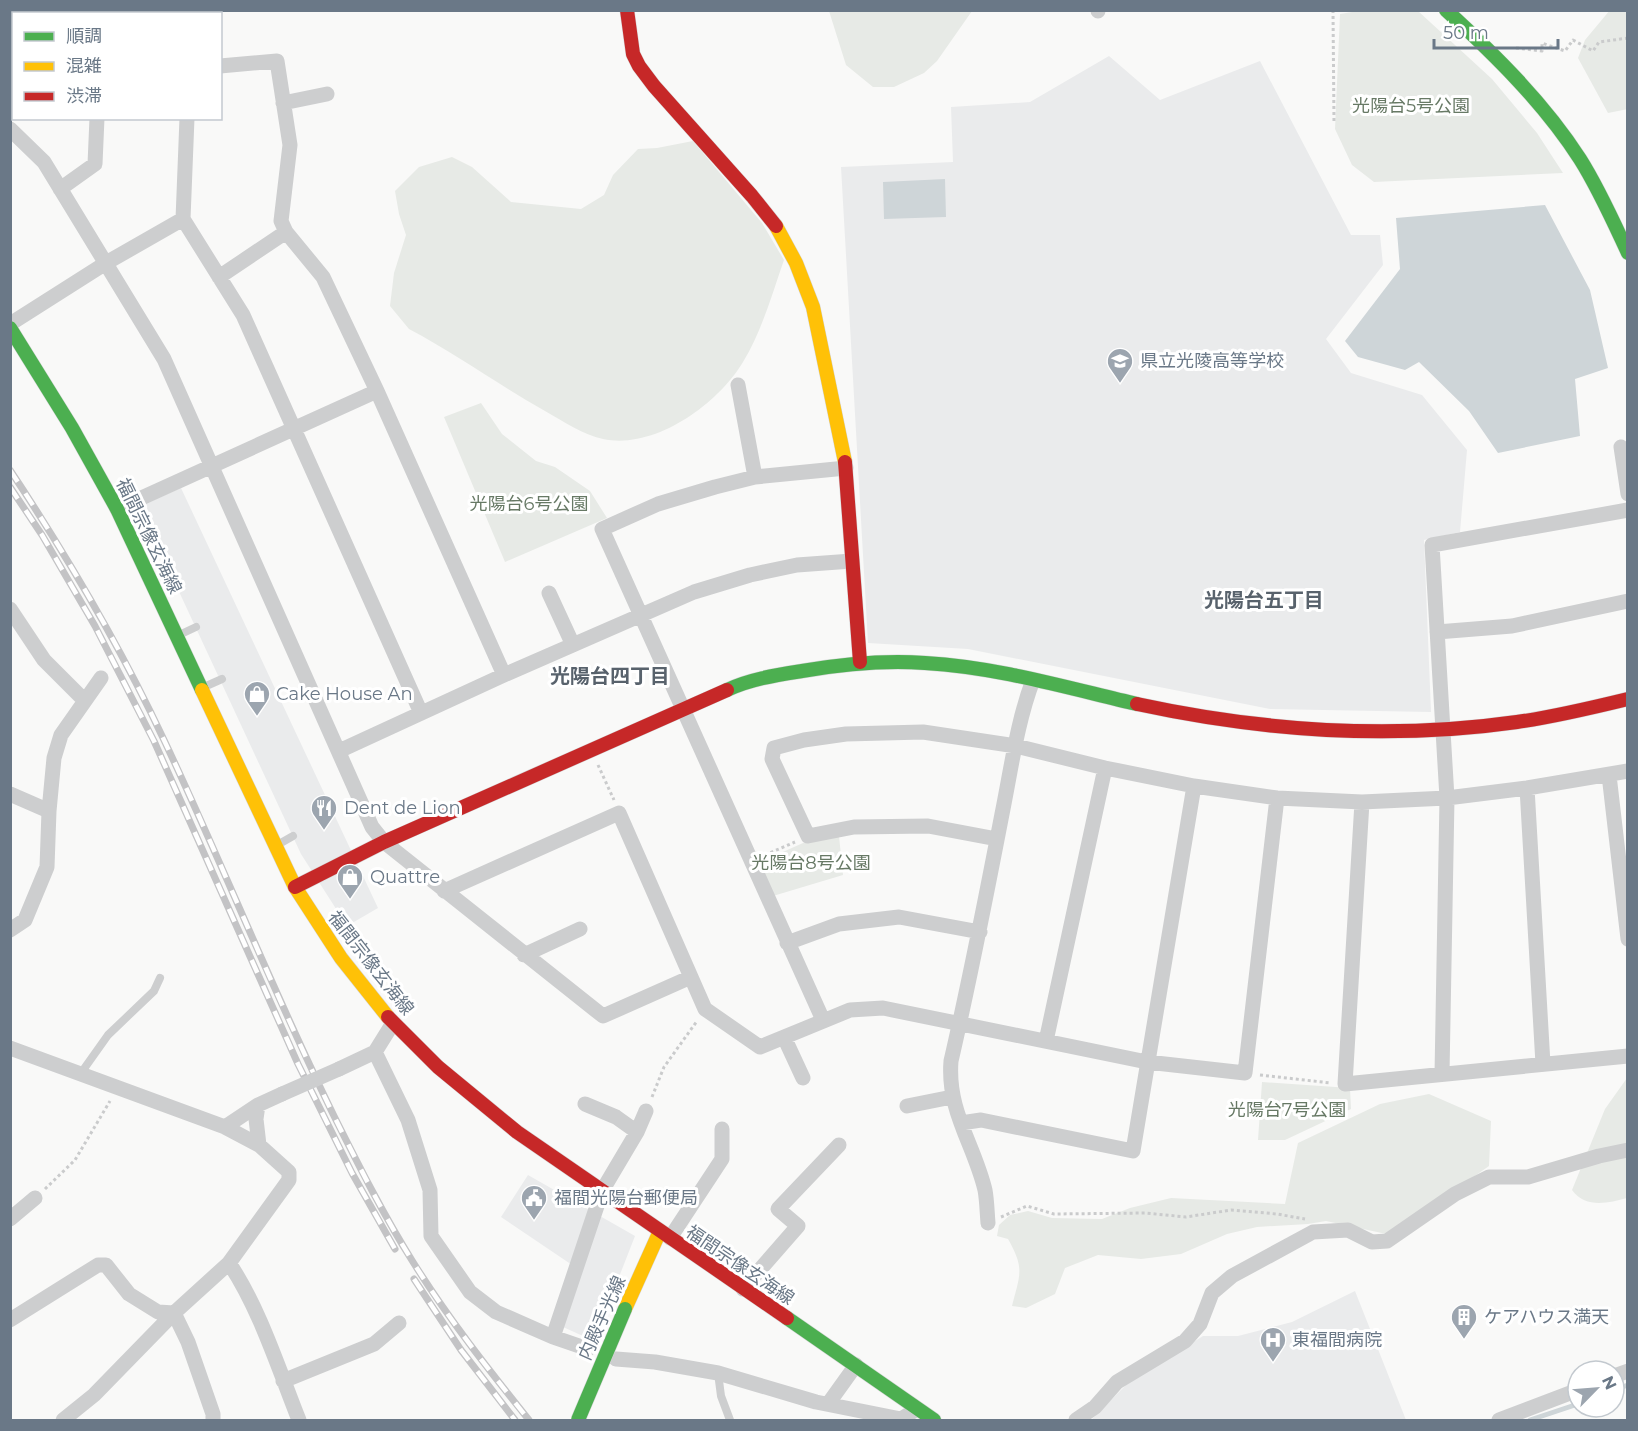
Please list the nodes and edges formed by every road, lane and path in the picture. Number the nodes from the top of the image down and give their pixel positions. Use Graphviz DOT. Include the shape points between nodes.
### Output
graph roads {
  1 [pos="627,10"];
  2 [pos="1333,10"];
  3 [pos="1446,10"];
  4 [pos="1628,38"];
  5 [pos="1516,48"];
  6 [pos="222,66"];
  7 [pos="327,94"];
  8 [pos="283,103"];
  9 [pos="97,120"];
  10 [pos="187,120"];
  11 [pos="1334,122"];
  12 [pos="10,129"];
  13 [pos="60,189"];
  14 [pos="183,219"];
  15 [pos="286,232"];
  16 [pos="1628,253"];
  17 [pos="106,263"];
  18 [pos="219,276"];
  19 [pos="10,326"];
  20 [pos="738,385"];
  21 [pos="377,391"];
  22 [pos="294,427"];
  23 [pos="1621,447"];
  24 [pos="213,466"];
  25 [pos="846,468"];
  26 [pos="755,477"];
  27 [pos="1628,495"];
  28 [pos="117,510"];
  29 [pos="1628,510"];
  30 [pos="852,561"];
  31 [pos="549,593"];
  32 [pos="1628,601"];
  33 [pos="10,609"];
  34 [pos="641,614"];
  35 [pos="196,627"];
  36 [pos="1437,632"];
  37 [pos="178,636"];
  38 [pos="573,645"];
  39 [pos="860,662"];
  40 [pos="504,675"];
  41 [pos="101,678"];
  42 [pos="222,679"];
  43 [pos="1033,680"];
  44 [pos="202,688"];
  45 [pos="1628,699"];
  46 [pos="84,700"];
  47 [pos="682,709"];
  48 [pos="421,713"];
  49 [pos="1443,730"];
  50 [pos="1016,746"];
  51 [pos="339,751"];
  52 [pos="597,764"];
  53 [pos="1105,768"];
  54 [pos="1628,771"];
  55 [pos="1608,775"];
  56 [pos="1194,786"];
  57 [pos="1527,788"];
  58 [pos="10,794"];
  59 [pos="1277,798"];
  60 [pos="1447,798"];
  61 [pos="1362,802"];
  62 [pos="49,811"];
  63 [pos="619,813"];
  64 [pos="294,836"];
  65 [pos="808,836"];
  66 [pos="998,839"];
  67 [pos="384,842"];
  68 [pos="275,846"];
  69 [pos="760,856"];
  70 [pos="295,887"];
  71 [pos="444,891"];
  72 [pos="580,929"];
  73 [pos="10,930"];
  74 [pos="980,932"];
  75 [pos="1628,939"];
  76 [pos="787,943"];
  77 [pos="524,955"];
  78 [pos="691,977"];
  79 [pos="160,978"];
  80 [pos="705,1009"];
  81 [pos="823,1020"];
  82 [pos="393,1023"];
  83 [pos="960,1024"];
  84 [pos="784,1037"];
  85 [pos="1046,1041"];
  86 [pos="10,1048"];
  87 [pos="375,1052"];
  88 [pos="1628,1056"];
  89 [pos="1147,1062"];
  90 [pos="1543,1064"];
  91 [pos="81,1073"];
  92 [pos="1245,1073"];
  93 [pos="1442,1074"];
  94 [pos="802,1078"];
  95 [pos="1345,1084"];
  96 [pos="119,1087"];
  97 [pos="952,1097"];
  98 [pos="585,1104"];
  99 [pos="258,1105"];
  100 [pos="907,1106"];
  101 [pos="646,1111"];
  102 [pos="961,1123"];
  103 [pos="225,1127"];
  104 [pos="722,1129"];
  105 [pos="637,1132"];
  106 [pos="259,1145"];
  107 [pos="839,1145"];
  108 [pos="1628,1150"];
  109 [pos="602,1191"];
  110 [pos="35,1198"];
  111 [pos="10,1219"];
  112 [pos="1310,1220"];
  113 [pos="988,1223"];
  114 [pos="665,1235"];
  115 [pos="229,1263"];
  116 [pos="743,1289"];
  117 [pos="174,1313"];
  118 [pos="10,1320"];
  119 [pos="399,1323"];
  120 [pos="553,1337"];
  121 [pos="588,1349"];
  122 [pos="616,1359"];
  123 [pos="856,1365"];
  124 [pos="718,1373"];
  125 [pos="283,1381"];
  126 [pos="1566,1395"];
  127 [pos="828,1404"];
  128 [pos="917,1409"];
  129 [pos="63,1420"];
  130 [pos="213,1420"];
  131 [pos="299,1420"];
  132 [pos="578,1420"];
  133 [pos="730,1420"];
  134 [pos="934,1420"];
  135 [pos="1076,1420"];
  136 [pos="1499,1420"];
  1 -- 25 [label="street" via="633,54 639,66 764,210 796,263 813,306"];
  2 -- 11 [label="path"];
  3 -- 16 [label="street" via="1492,53 1548,115 1578,158"];
  4 -- 5 [label="path" via="1599,42 1593,51 1573,40 1565,51 1542,43 1542,51"];
  6 -- 8 [label="street" via="277,61"];
  7 -- 8 [label="street"];
  8 -- 15 [label="street" via="290,145 281,221"];
  9 -- 13 [label="street" via="95,165"];
  10 -- 14 [label="street"];
  12 -- 13 [label="street" via="44,162"];
  13 -- 17 [label="street"];
  14 -- 17 [label="street"];
  14 -- 18 [label="street"];
  15 -- 18 [label="street"];
  15 -- 21 [label="street" via="323,278"];
  17 -- 19 [label="street"];
  17 -- 24 [label="street" via="164,359"];
  18 -- 22 [label="street" via="243,315"];
  19 -- 28 [label="street, 福間宗像玄海線"];
  20 -- 26 [label="street"];
  21 -- 22 [label="street"];
  21 -- 40 [label="street"];
  22 -- 24 [label="street"];
  22 -- 48 [label="street"];
  23 -- 27 [label="street"];
  24 -- 28 [label="street"];
  24 -- 51 [label="street"];
  25 -- 26 [label="street"];
  25 -- 30 [label="street"];
  26 -- 34 [label="street" via="658,504 602,529"];
  28 -- 37 [label="street, 福間宗像玄海線"];
  29 -- 36 [label="street" via="1432,545"];
  30 -- 34 [label="street" via="797,565 750,575"];
  30 -- 39 [label="street"];
  31 -- 38 [label="street"];
  32 -- 36 [label="street" via="1512,626"];
  33 -- 46 [label="street" via="44,660"];
  34 -- 38 [label="street"];
  34 -- 47 [label="street"];
  35 -- 37 [label="lane"];
  36 -- 49 [label="street"];
  37 -- 44 [label="street, 福間宗像玄海線"];
  38 -- 40 [label="street"];
  39 -- 43 [label="street" via="952,665"];
  39 -- 47 [label="street" via="737,685"];
  40 -- 48 [label="street"];
  41 -- 46 [label="street"];
  42 -- 44 [label="lane"];
  43 -- 49 [label="street" via="1221,719 1343,732"];
  43 -- 50 [label="street"];
  44 -- 68 [label="street, 福間宗像玄海線"];
  45 -- 49 [label="street" via="1570,713"];
  46 -- 62 [label="street" via="61,735 54,758"];
  47 -- 67 [label="street"];
  47 -- 76 [label="street"];
  48 -- 51 [label="street"];
  49 -- 60 [label="street"];
  50 -- 53 [label="street"];
  50 -- 65 [label="street" via="922,732 846,734 774,748 772,759"];
  50 -- 66 [label="street"];
  51 -- 67 [label="street" via="372,826"];
  52 -- 63 [label="path"];
  53 -- 56 [label="street"];
  53 -- 85 [label="street"];
  54 -- 55 [label="street"];
  55 -- 57 [label="street"];
  55 -- 75 [label="street"];
  56 -- 59 [label="street"];
  56 -- 89 [label="street"];
  57 -- 60 [label="street"];
  57 -- 90 [label="street"];
  58 -- 62 [label="street"];
  59 -- 61 [label="street"];
  59 -- 92 [label="street"];
  60 -- 61 [label="street"];
  60 -- 93 [label="street"];
  61 -- 95 [label="street"];
  62 -- 73 [label="street" via="47,867 25,920"];
  63 -- 71 [label="street"];
  63 -- 78 [label="street"];
  64 -- 68 [label="lane"];
  65 -- 66 [label="street" via="854,827 928,826"];
  65 -- 69 [label="path"];
  66 -- 74 [label="street"];
  67 -- 70 [label="street"];
  67 -- 71 [label="street"];
  68 -- 70 [label="street, 福間宗像玄海線"];
  70 -- 82 [label="street, 福間宗像玄海線" via="358,982"];
  71 -- 77 [label="street"];
  72 -- 77 [label="street"];
  74 -- 76 [label="street" via="899,917 839,924"];
  74 -- 83 [label="street"];
  76 -- 81 [label="street"];
  77 -- 78 [label="street" via="603,1016"];
  78 -- 80 [label="street"];
  79 -- 91 [label="lane" via="154,991 108,1035"];
  80 -- 84 [label="street" via="760,1047"];
  80 -- 101 [label="path" via="664,1067"];
  81 -- 83 [label="street" via="850,1010 883,1008"];
  81 -- 84 [label="street"];
  82 -- 87 [label="street"];
  82 -- 109 [label="street, 福間宗像玄海線" via="470,1096"];
  83 -- 85 [label="street"];
  83 -- 97 [label="street" via="951,1061"];
  84 -- 94 [label="street"];
  85 -- 89 [label="street"];
  86 -- 91 [label="street"];
  87 -- 99 [label="street, bridge"];
  87 -- 120 [label="street" via="408,1120 430,1190 431,1236 470,1292 496,1312"];
  88 -- 90 [label="street"];
  89 -- 92 [label="street"];
  89 -- 102 [label="street" via="1132,1151 981,1120"];
  90 -- 93 [label="street"];
  91 -- 96 [label="street"];
  92 -- 95 [label="path"];
  93 -- 95 [label="street"];
  96 -- 103 [label="street"];
  96 -- 110 [label="path" via="75,1160"];
  97 -- 100 [label="street"];
  97 -- 102 [label="street"];
  98 -- 105 [label="street" via="616,1117"];
  99 -- 103 [label="street"];
  99 -- 106 [label="street"];
  101 -- 105 [label="street"];
  102 -- 113 [label="street" via="985,1190"];
  103 -- 106 [label="street"];
  104 -- 114 [label="street" via="722,1159"];
  105 -- 109 [label="street"];
  106 -- 115 [label="street" via="289,1172 289,1180"];
  107 -- 116 [label="street" via="778,1209 798,1227"];
  108 -- 135 [label="street" via="1528,1177 1489,1177 1455,1194 1387,1241 1372,1242 1348,1230 1313,1232 1232,1276 1212,1293 1200,1324 1185,1341 1117,1382 1095,1407"];
  109 -- 114 [label="street, 福間宗像玄海線"];
  109 -- 120 [label="street"];
  110 -- 111 [label="street"];
  112 -- 113 [label="path" via="1231,1210 1186,1217 1145,1213 1054,1214 1027,1206"];
  114 -- 116 [label="street, 福間宗像玄海線"];
  114 -- 132 [label="street, 内殿手光線, bridge" via="625,1309"];
  115 -- 117 [label="street"];
  115 -- 125 [label="street"];
  116 -- 123 [label="street, 福間宗像玄海線"];
  117 -- 118 [label="street" via="158,1312 129,1294 106,1265 98,1265"];
  117 -- 129 [label="street" via="94,1395"];
  117 -- 130 [label="street" via="188,1342"];
  119 -- 125 [label="street" via="374,1344"];
  120 -- 121 [label="street"];
  122 -- 124 [label="street"];
  123 -- 127 [label="street"];
  123 -- 128 [label="street, 福間宗像玄海線"];
  124 -- 127 [label="street"];
  124 -- 133 [label="lane"];
  125 -- 131 [label="street"];
  126 -- 136 [label="street"];
  127 -- 128 [label="street" via="901,1419"];
  128 -- 134 [label="street, 福間宗像玄海線"];
}
